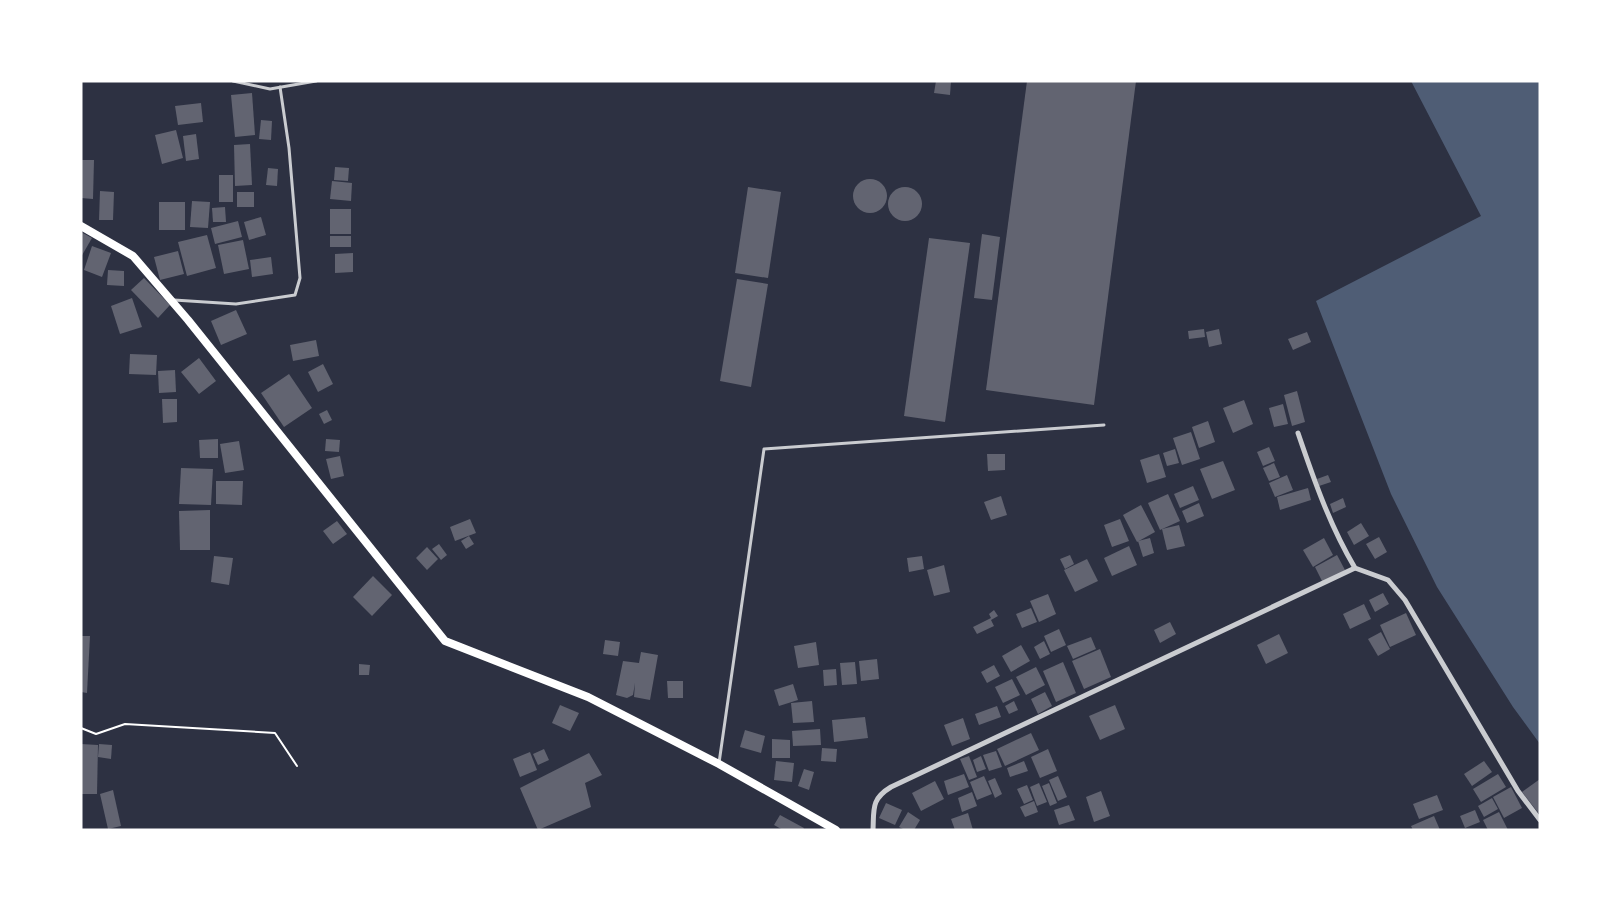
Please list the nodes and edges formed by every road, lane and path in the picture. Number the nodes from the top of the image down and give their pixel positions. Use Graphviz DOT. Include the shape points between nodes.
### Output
graph roads {
  1 [pos="233,81"];
  2 [pos="316,81"];
  3 [pos="280,87"];
  4 [pos="81,226"];
  5 [pos="171,300"];
  6 [pos="1104,425"];
  7 [pos="1298,433"];
  8 [pos="1355,568"];
  9 [pos="81,728"];
  10 [pos="719,764"];
  11 [pos="297,766"];
  12 [pos="1540,820"];
  13 [pos="837,830"];
  14 [pos="873,830"];
  1 -- 3 [label="lane" via="270,89"];
  2 -- 3 [label="lane"];
  3 -- 5 [label="lane" via="300,278 295,295 236,304"];
  4 -- 5 [label="main road" via="133,256"];
  5 -- 10 [label="main road" via="445,641 588,697"];
  6 -- 10 [label="lane" via="764,449"];
  7 -- 8 [label="street" via="1340,543"];
  8 -- 12 [label="street" via="1388,580 1405,600 1518,791"];
  8 -- 14 [label="street" via="891,787 879,794"];
  9 -- 11 [label="path" via="96,734 125,724 275,734"];
  10 -- 13 [label="main road"];
}
